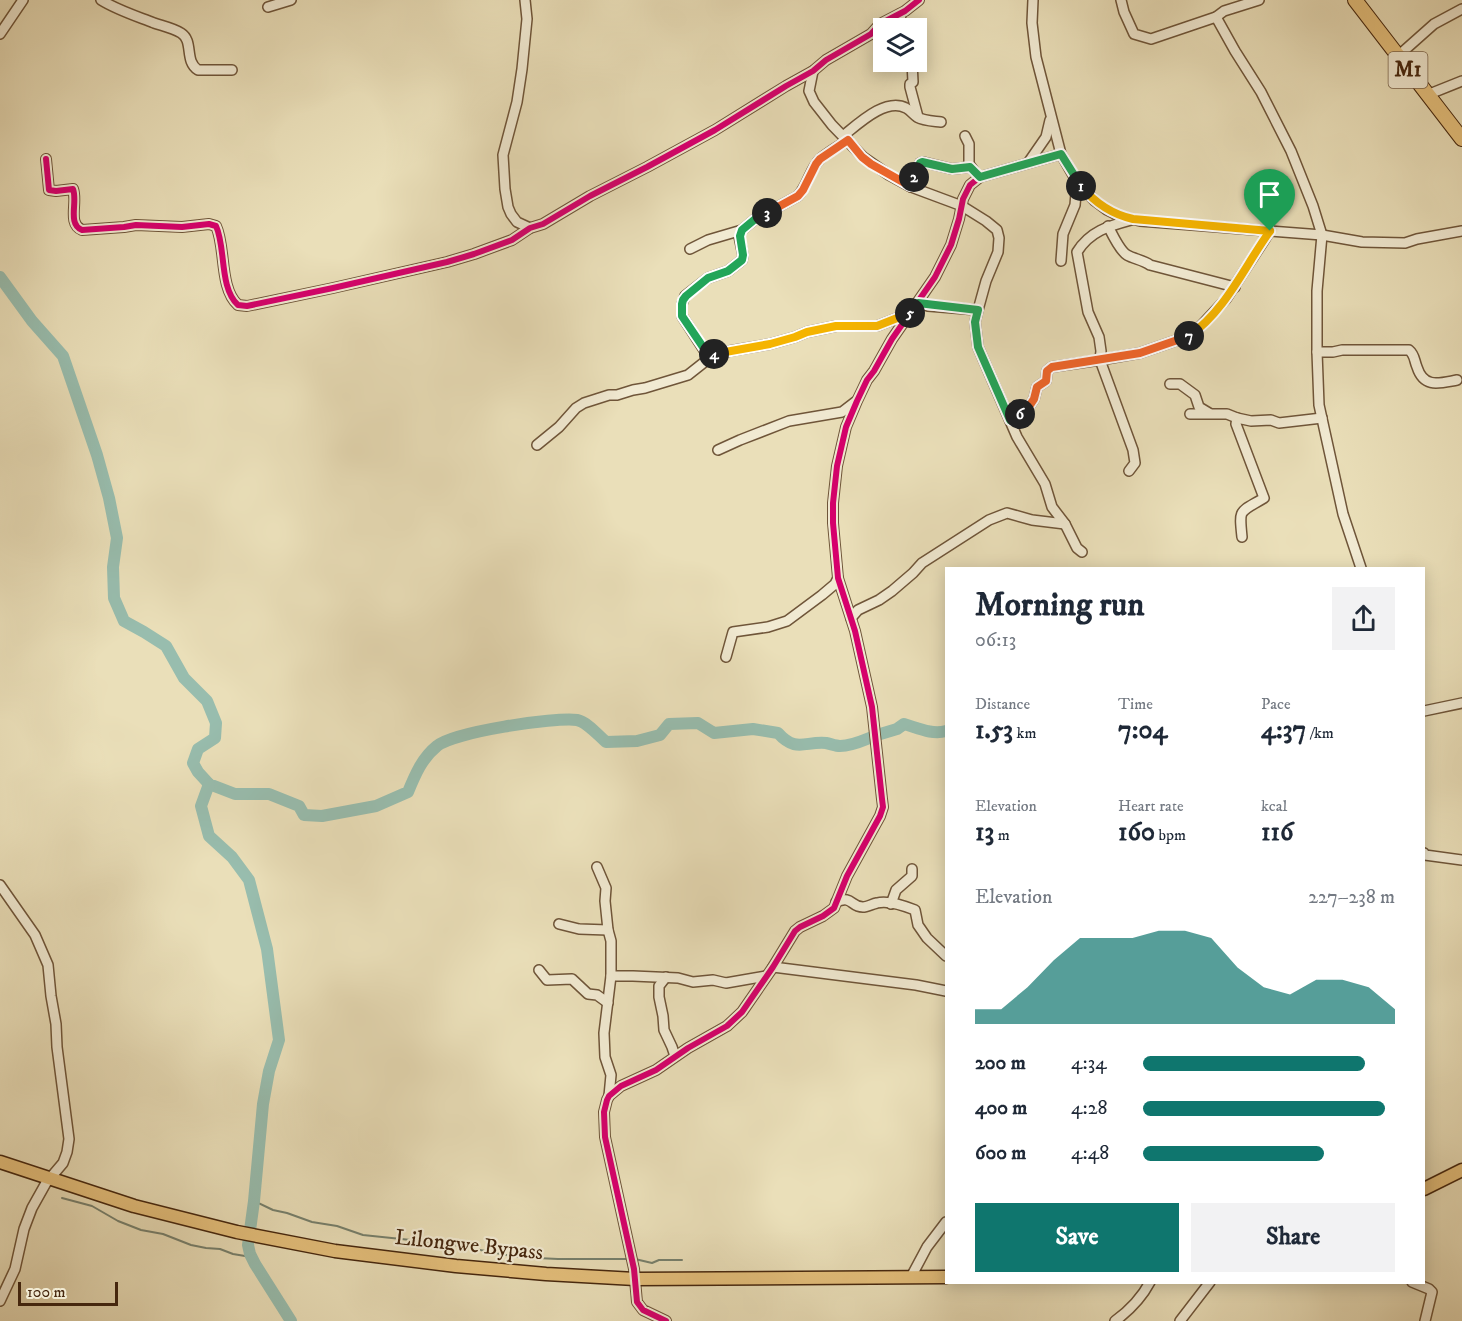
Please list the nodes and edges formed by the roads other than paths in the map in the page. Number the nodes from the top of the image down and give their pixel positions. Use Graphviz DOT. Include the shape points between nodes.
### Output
graph roads {
  1 [pos="23,0"];
  2 [pos="101,0"];
  3 [pos="291,0"];
  4 [pos="919,0"];
  5 [pos="1033,0"];
  6 [pos="1121,0"];
  7 [pos="1259,0"];
  8 [pos="1355,0"];
  9 [pos="527,2"];
  10 [pos="268,7"];
  11 [pos="1462,9"];
  12 [pos="900,14"];
  13 [pos="1216,16"];
  14 [pos="901,18"];
  15 [pos="0,34"];
  16 [pos="1398,56"];
  17 [pos="232,70"];
  18 [pos="813,71"];
  19 [pos="912,72"];
  20 [pos="1462,81"];
  21 [pos="1427,95"];
  22 [pos="1050,112"];
  23 [pos="918,117"];
  24 [pos="941,122"];
  25 [pos="965,136"];
  26 [pos="846,138"];
  27 [pos="1462,140"];
  28 [pos="1061,154"];
  29 [pos="46,159"];
  30 [pos="1028,163"];
  31 [pos="970,167"];
  32 [pos="980,177"];
  33 [pos="1077,182"];
  34 [pos="910,186"];
  35 [pos="962,206"];
  36 [pos="1133,219"];
  37 [pos="1108,226"];
  38 [pos="530,228"];
  39 [pos="742,230"];
  40 [pos="1270,231"];
  41 [pos="1462,231"];
  42 [pos="1322,235"];
  43 [pos="690,249"];
  44 [pos="1061,261"];
  45 [pos="1235,287"];
  46 [pos="918,303"];
  47 [pos="978,310"];
  48 [pos="911,313"];
  49 [pos="730,351"];
  50 [pos="1317,352"];
  51 [pos="1100,360"];
  52 [pos="1457,380"];
  53 [pos="1170,384"];
  54 [pos="857,401"];
  55 [pos="1209,413"];
  56 [pos="1190,414"];
  57 [pos="1237,418"];
  58 [pos="1322,418"];
  59 [pos="1010,420"];
  60 [pos="537,445"];
  61 [pos="718,450"];
  62 [pos="1129,471"];
  63 [pos="1065,524"];
  64 [pos="1242,537"];
  65 [pos="1082,552"];
  66 [pos="1361,567"];
  67 [pos="838,578"];
  68 [pos="851,618"];
  69 [pos="726,657"];
  70 [pos="1462,703"];
  71 [pos="1425,711"];
  72 [pos="1425,855"];
  73 [pos="1462,860"];
  74 [pos="597,867"];
  75 [pos="912,869"];
  76 [pos="0,885"];
  77 [pos="836,903"];
  78 [pos="891,904"];
  79 [pos="559,924"];
  80 [pos="608,930"];
  81 [pos="945,955"];
  82 [pos="773,967"];
  83 [pos="539,970"];
  84 [pos="611,976"];
  85 [pos="766,976"];
  86 [pos="666,977"];
  87 [pos="945,991"];
  88 [pos="608,1003"];
  89 [pos="675,1056"];
  90 [pos="609,1096"];
  91 [pos="0,1162"];
  92 [pos="1462,1170"];
  93 [pos="49,1179"];
  94 [pos="1425,1188"];
  95 [pos="945,1223"];
  96 [pos="911,1277"];
  97 [pos="945,1277"];
  98 [pos="635,1279"];
  99 [pos="1149,1284"];
  100 [pos="1208,1284"];
  101 [pos="1417,1284"];
  102 [pos="0,1301"];
  103 [pos="666,1321"];
  104 [pos="1115,1321"];
  105 [pos="1180,1321"];
  106 [pos="1425,1321"];
  1 -- 15 [label="street"];
  2 -- 17 [label="street" via="181,33 188,41 194,68"];
  3 -- 10 [label="street"];
  4 -- 12 [label="street"];
  5 -- 22 [label="street" via="1036,57"];
  6 -- 13 [label="street" via="1134,34 1151,39"];
  7 -- 13 [label="street"];
  8 -- 16 [label="highway, M1"];
  9 -- 38 [label="street" via="517,102 503,155 508,207 517,222"];
  11 -- 16 [label="street" via="1434,24"];
  12 -- 14 [label="street"];
  12 -- 18 [label="street"];
  13 -- 42 [label="street" via="1291,151"];
  16 -- 21 [label="highway, M1"];
  18 -- 26 [label="street" via="811,96"];
  18 -- 38 [label="street" via="714,130"];
  19 -- 23 [label="street" via="910,87"];
  20 -- 21 [label="street"];
  21 -- 27 [label="highway, M1"];
  22 -- 28 [label="street"];
  22 -- 30 [label="street" via="1046,137"];
  23 -- 24 [label="street"];
  23 -- 26 [label="street" via="905,107 892,105 873,112"];
  25 -- 31 [label="street"];
  26 -- 34 [label="street" via="871,164"];
  26 -- 39 [label="street" via="820,159 798,196"];
  28 -- 30 [label="street"];
  28 -- 33 [label="street"];
  29 -- 38 [label="street" via="49,190 73,189 74,223 82,230 136,225 216,226 231,296 242,306 447,262 512,240"];
  30 -- 32 [label="street"];
  31 -- 32 [label="street"];
  31 -- 34 [label="street" via="952,169 920,163"];
  32 -- 35 [label="street" via="970,185"];
  33 -- 36 [label="street" via="1107,210"];
  33 -- 44 [label="street"];
  34 -- 35 [label="street"];
  35 -- 46 [label="street" via="951,245"];
  35 -- 47 [label="street" via="997,230 999,238"];
  36 -- 37 [label="street"];
  36 -- 40 [label="street"];
  37 -- 45 [label="street" via="1128,256"];
  37 -- 51 [label="street" via="1083,242 1077,252 1089,312 1099,337"];
  39 -- 43 [label="street"];
  39 -- 49 [label="street" via="742,260 728,271 708,278 682,304 682,316 705,350 712,354"];
  40 -- 42 [label="street"];
  40 -- 45 [label="street"];
  41 -- 42 [label="street" via="1405,243 1362,242"];
  42 -- 50 [label="street"];
  45 -- 51 [label="street" via="1190,336 1140,353"];
  46 -- 47 [label="street"];
  46 -- 48 [label="street"];
  47 -- 59 [label="street" via="978,347"];
  48 -- 49 [label="street" via="877,326 836,326"];
  48 -- 54 [label="street"];
  49 -- 60 [label="street" via="706,360 688,375 584,403"];
  50 -- 52 [label="street" via="1409,350 1420,375 1427,381 1435,384"];
  50 -- 58 [label="street"];
  51 -- 59 [label="street" via="1052,367 1026,411"];
  51 -- 62 [label="street" via="1133,450 1135,463"];
  53 -- 55 [label="street" via="1180,384 1195,395 1199,407"];
  54 -- 61 [label="street" via="842,412 789,421"];
  54 -- 67 [label="street" via="841,445 835,483 833,523"];
  55 -- 56 [label="street"];
  55 -- 57 [label="street"];
  57 -- 58 [label="street" via="1279,423"];
  57 -- 64 [label="street" via="1264,498 1242,511"];
  58 -- 66 [label="street" via="1343,514"];
  59 -- 63 [label="street" via="1045,484 1052,507"];
  63 -- 65 [label="street"];
  63 -- 68 [label="street" via="1007,513 988,520 922,563 892,591"];
  67 -- 68 [label="street"];
  67 -- 69 [label="street" via="788,621 733,632"];
  68 -- 77 [label="street" via="872,707 883,807"];
  70 -- 71 [label="street"];
  72 -- 73 [label="street"];
  74 -- 80 [label="street" via="606,888"];
  75 -- 78 [label="street" via="912,876 896,890"];
  76 -- 93 [label="street" via="35,935 50,973 69,1139 63,1163"];
  77 -- 78 [label="street" via="843,899 864,907 879,902"];
  77 -- 82 [label="street" via="829,912 795,931"];
  78 -- 81 [label="street" via="915,910 918,926"];
  79 -- 80 [label="street"];
  80 -- 84 [label="street"];
  82 -- 85 [label="street"];
  82 -- 87 [label="street"];
  83 -- 88 [label="street" via="547,980 572,980 588,994"];
  84 -- 86 [label="street"];
  84 -- 88 [label="street"];
  85 -- 86 [label="street" via="726,983"];
  85 -- 89 [label="street" via="742,1012 727,1026"];
  86 -- 89 [label="street" via="659,986 659,997 664,1030"];
  88 -- 90 [label="street" via="604,1047 611,1075"];
  89 -- 90 [label="street"];
  90 -- 98 [label="street" via="604,1112 605,1137"];
  91 -- 93 [label="main road, Lilongwe Bypass"];
  92 -- 94 [label="main road"];
  93 -- 98 [label="main road, Lilongwe Bypass" via="153,1212 335,1251 456,1266"];
  93 -- 102 [label="street" via="28,1219 15,1269"];
  95 -- 96 [label="street"];
  96 -- 97 [label="main road, Lilongwe Bypass"];
  96 -- 98 [label="main road, Lilongwe Bypass"];
  98 -- 103 [label="street" via="637,1302 643,1310"];
  99 -- 104 [label="street" via="1134,1306"];
  100 -- 105 [label="street"];
  101 -- 106 [label="street" via="1432,1292"];
}
